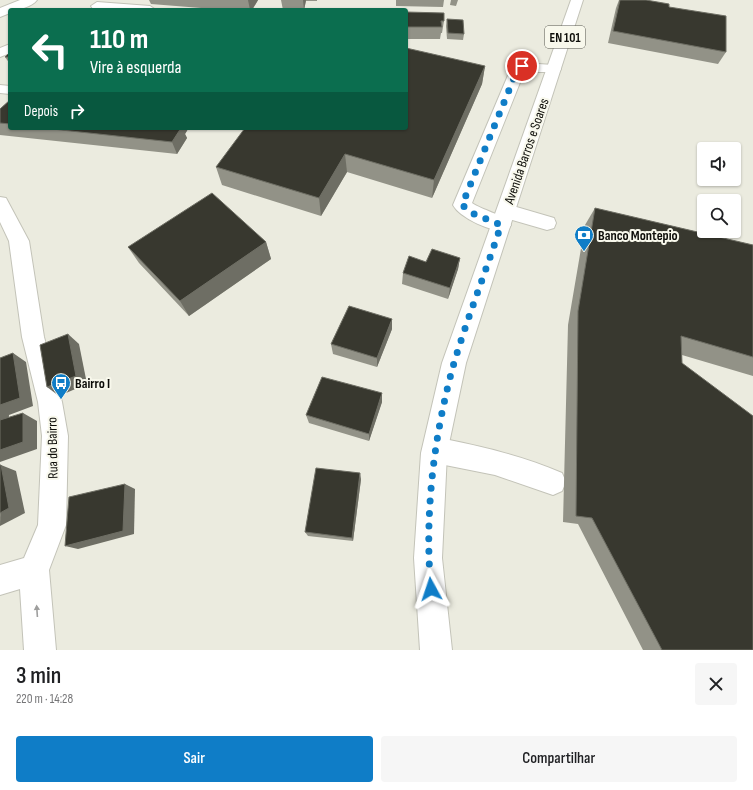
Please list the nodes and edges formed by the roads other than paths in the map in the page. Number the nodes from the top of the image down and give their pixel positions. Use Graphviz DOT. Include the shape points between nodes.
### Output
graph roads {
  1 [pos="10,0"];
  2 [pos="31,0"];
  3 [pos="109,0"];
  4 [pos="574,2"];
  5 [pos="0,4"];
  6 [pos="12,8"];
  7 [pos="92,8"];
  8 [pos="554,69"];
  9 [pos="0,206"];
  10 [pos="503,218"];
  11 [pos="547,222"];
  12 [pos="435,450"];
  13 [pos="553,482"];
  14 [pos="34,570"];
  15 [pos="0,580"];
  16 [pos="40,650"];
  17 [pos="436,650"];
  1 -- 5 [label="main road"];
  2 -- 6 [label="main road"];
  3 -- 7 [label="main road"];
  4 -- 8 [label="main road, Avenida Barros e Soares / EN 101"];
  8 -- 10 [label="main road, Avenida Barros e Soares / EN 101"];
  8 -- 10 [label="main road" via="522,66 516,73 462,205 474,214"];
  9 -- 14 [label="main road, Rua do Bairro" via="19,241 33,337 50,402 55,436 52,525"];
  10 -- 11 [label="main road"];
  10 -- 12 [label="main road, Avenida Barros e Soares / EN 101" via="454,364"];
  12 -- 13 [label="main road" via="495,462"];
  12 -- 17 [label="main road, Avenida Barros e Soares / EN 101" via="428,558"];
  14 -- 15 [label="main road"];
  16 -- 14 [label="main road, Rua do Bairro, one-way"];
}
